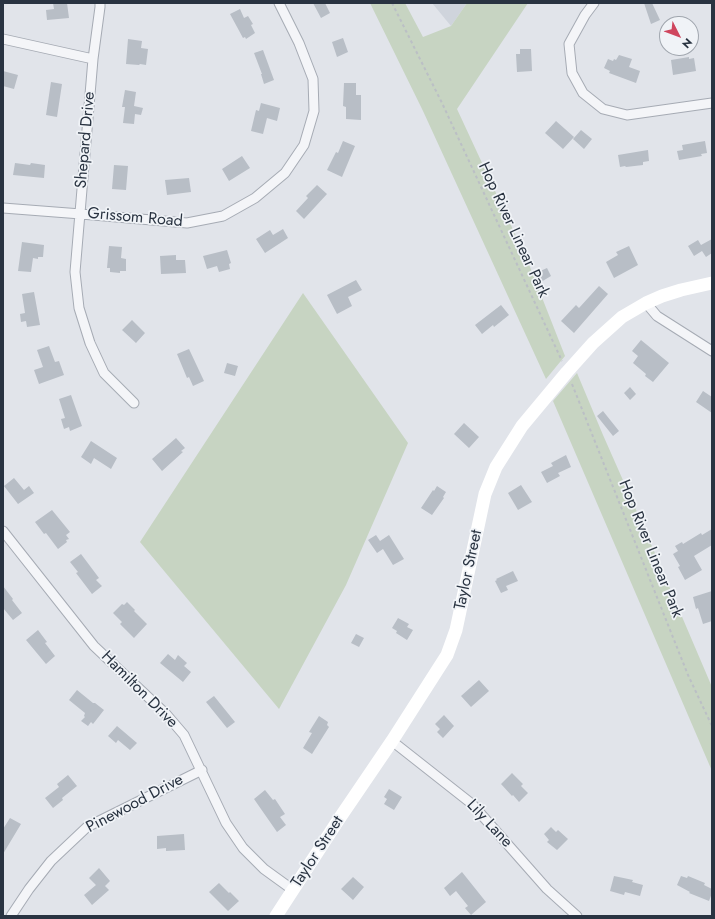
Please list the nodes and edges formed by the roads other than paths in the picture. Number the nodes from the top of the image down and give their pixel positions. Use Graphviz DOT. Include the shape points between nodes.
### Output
graph roads {
  1 [pos="100,3"];
  2 [pos="279,3"];
  3 [pos="594,3"];
  4 [pos="3,40"];
  5 [pos="93,59"];
  6 [pos="712,103"];
  7 [pos="3,208"];
  8 [pos="80,214"];
  9 [pos="712,283"];
  10 [pos="646,303"];
  11 [pos="712,351"];
  12 [pos="134,404"];
  13 [pos="3,531"];
  14 [pos="392,741"];
  15 [pos="202,770"];
  16 [pos="293,890"];
  17 [pos="11,916"];
  18 [pos="276,916"];
  19 [pos="578,916"];
  1 -- 5 [label="street, Shepard Drive"];
  2 -- 8 [label="street, Grissom Road" via="313,79 312,118 304,144 285,173 255,198 223,216 187,223"];
  3 -- 6 [label="street" via="570,44 572,73 583,93 603,109 627,115"];
  4 -- 5 [label="street"];
  5 -- 8 [label="street, Shepard Drive"];
  7 -- 8 [label="street, Grissom Road"];
  8 -- 12 [label="street, Shepard Drive" via="75,272 79,308 90,343 104,373"];
  9 -- 10 [label="street, Taylor Street" via="681,290"];
  10 -- 11 [label="street" via="657,316"];
  10 -- 14 [label="street, Taylor Street" via="622,316 593,343 522,426 496,467 485,494 456,630 447,655"];
  13 -- 15 [label="street, Hamilton Drive" via="94,646 166,714 184,736"];
  14 -- 16 [label="street, Taylor Street"];
  14 -- 19 [label="street, Lily Lane" via="472,804 546,889"];
  15 -- 16 [label="street, Hamilton Drive" via="226,823 243,848 264,870"];
  15 -- 17 [label="street, Pinewood Drive" via="88,827 51,861"];
  16 -- 18 [label="street, Taylor Street"];
}
